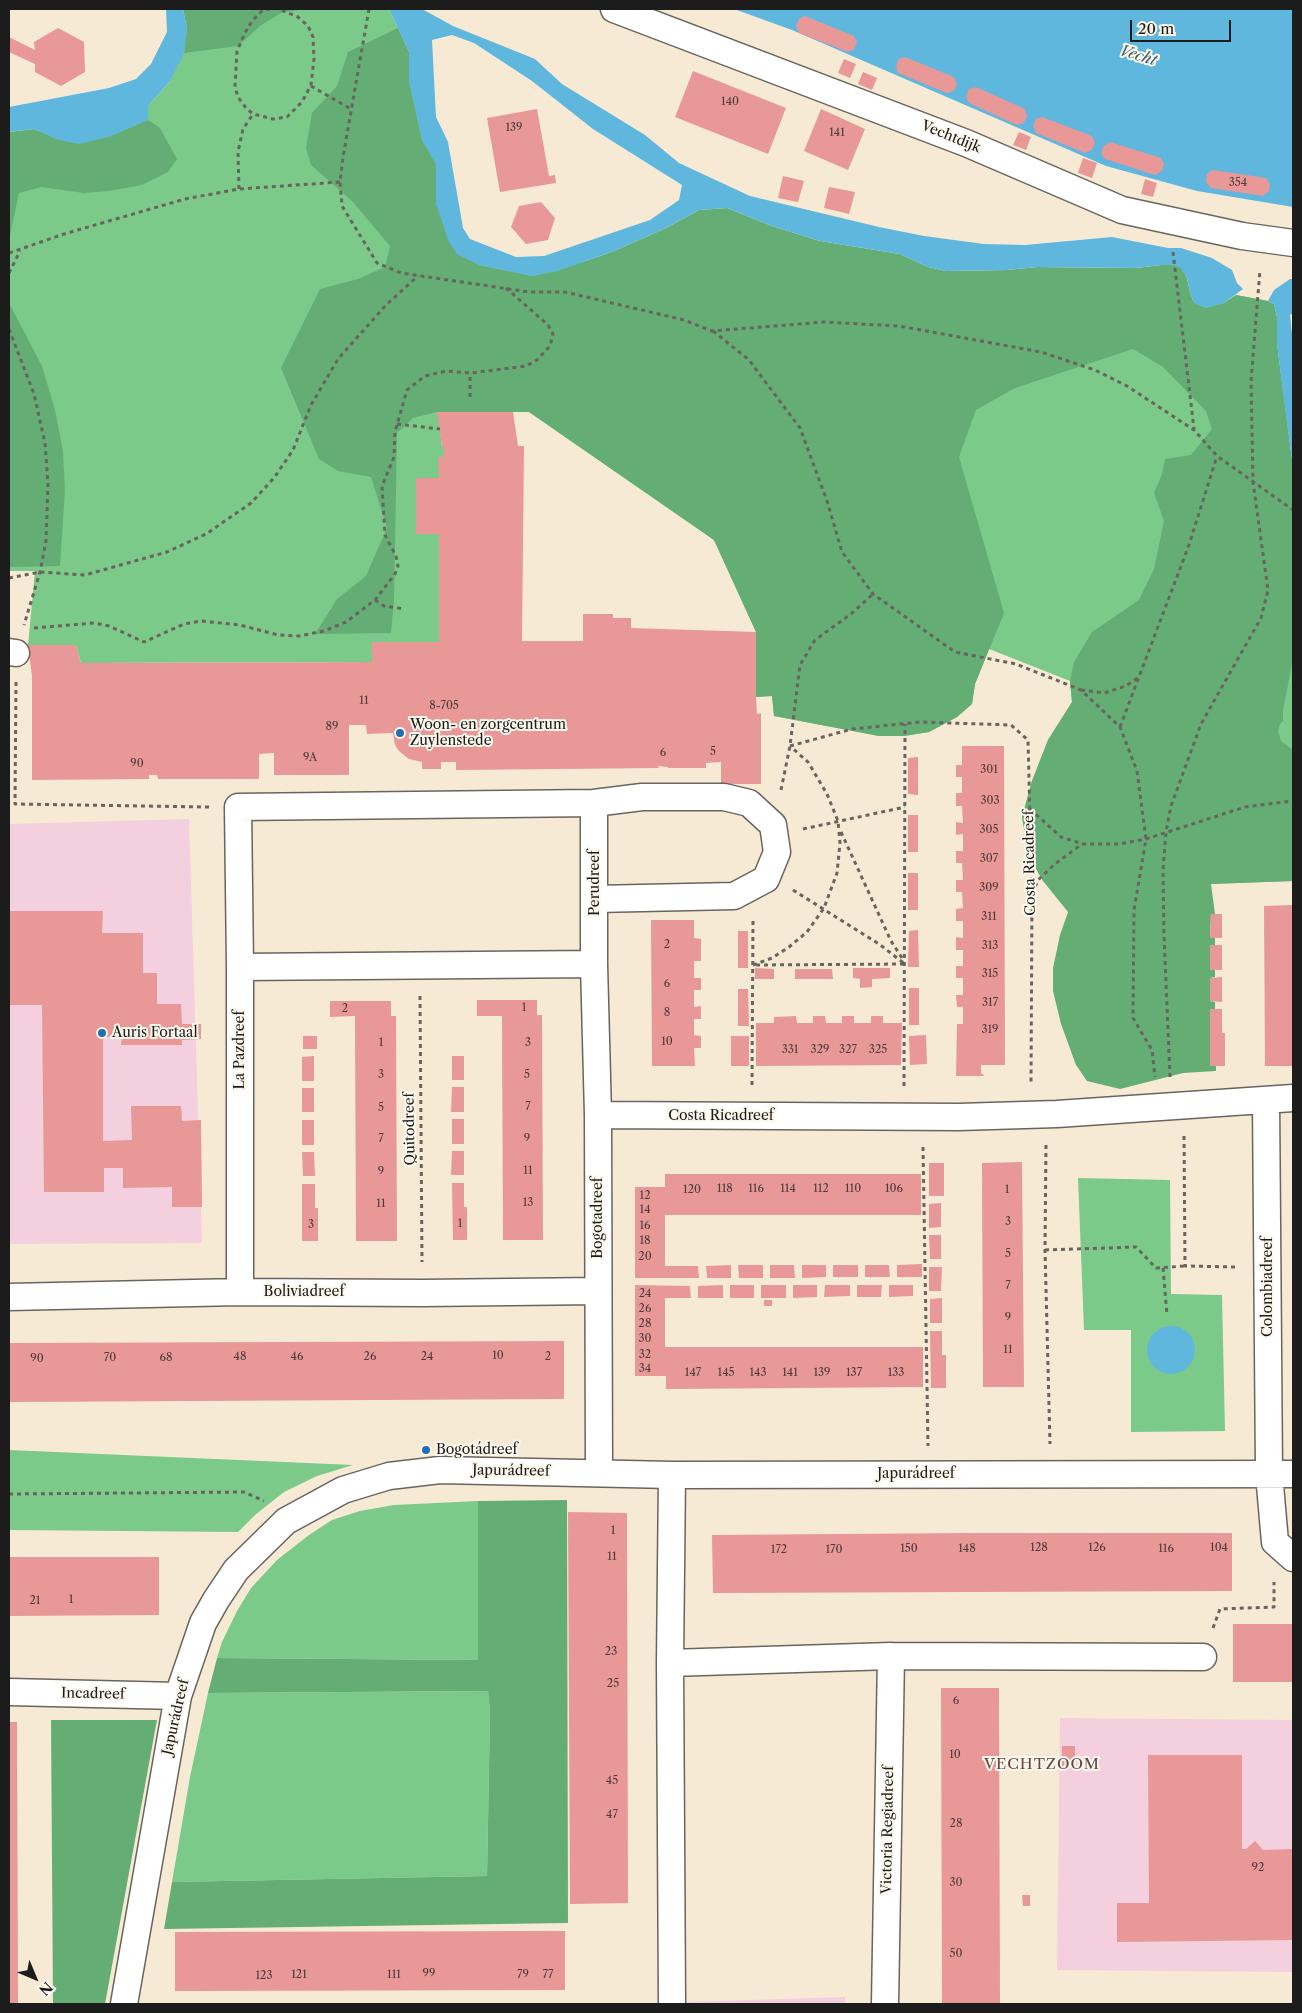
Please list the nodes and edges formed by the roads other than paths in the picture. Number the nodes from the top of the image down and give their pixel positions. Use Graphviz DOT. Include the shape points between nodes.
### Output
graph roads {
  1 [pos="614,9"];
  2 [pos="1293,243"];
  3 [pos="594,803"];
  4 [pos="595,899"];
  5 [pos="594,964"];
  6 [pos="240,967"];
  7 [pos="1293,1098"];
  8 [pos="1266,1100"];
  9 [pos="598,1115"];
  10 [pos="598,1291"];
  11 [pos="240,1292"];
  12 [pos="9,1297"];
  13 [pos="599,1472"];
  14 [pos="672,1474"];
  15 [pos="1281,1474"];
  16 [pos="1284,1550"];
  17 [pos="891,1656"];
  18 [pos="1203,1657"];
  19 [pos="670,1663"];
  20 [pos="9,1692"];
  21 [pos="178,1696"];
  22 [pos="124,2004"];
  23 [pos="672,2004"];
  24 [pos="885,2004"];
  1 -- 2 [label="street, Vechtdijk" via="966,143 1122,210"];
  3 -- 4 [label="street, Perudreef"];
  3 -- 4 [label="street" via="642,796 724,797 749,803 774,830 777,852 766,878 734,896"];
  3 -- 6 [label="street, La Pazdreef" via="238,807"];
  4 -- 5 [label="street, Perudreef"];
  5 -- 6 [label="street"];
  5 -- 9 [label="street, Bogotadreef"];
  6 -- 11 [label="street, La Pazdreef"];
  7 -- 8 [label="street, Costa Ricadreef"];
  8 -- 9 [label="street, Costa Ricadreef" via="1032,1115"];
  8 -- 15 [label="street, Colombiadreef" via="1267,1267"];
  9 -- 10 [label="street, Bogotadreef"];
  10 -- 11 [label="street, Boliviadreef"];
  10 -- 13 [label="street, Bogotadreef"];
  11 -- 12 [label="street, Boliviadreef"];
  13 -- 14 [label="street, Japurádreef"];
  13 -- 21 [label="street, Japurádreef" via="440,1470 389,1476 343,1490 286,1521 236,1570 203,1623"];
  14 -- 15 [label="street, Japurádreef"];
  14 -- 19 [label="street"];
  15 -- 16 [label="street"];
  17 -- 18 [label="street"];
  17 -- 19 [label="street"];
  17 -- 24 [label="street, Victoria Regiadreef"];
  19 -- 23 [label="street"];
  20 -- 21 [label="street, Incadreef"];
  21 -- 22 [label="street, Japurádreef"];
}
